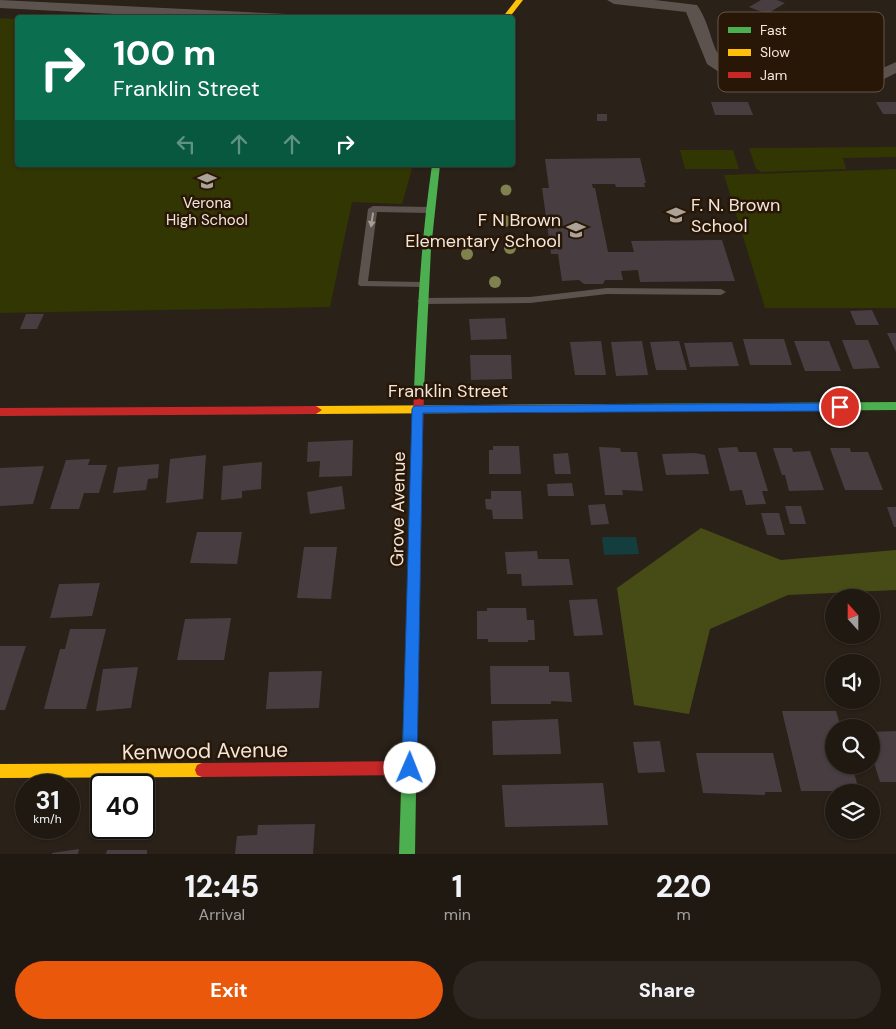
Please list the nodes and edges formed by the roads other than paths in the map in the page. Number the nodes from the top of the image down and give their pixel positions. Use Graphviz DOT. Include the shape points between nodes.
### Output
graph roads {
  1 [pos="520,0"];
  2 [pos="614,0"];
  3 [pos="707,0"];
  4 [pos="83,3"];
  5 [pos="0,4"];
  6 [pos="692,8"];
  7 [pos="246,15"];
  8 [pos="508,15"];
  9 [pos="718,66"];
  10 [pos="896,67"];
  11 [pos="884,73"];
  12 [pos="436,167"];
  13 [pos="429,210"];
  14 [pos="423,285"];
  15 [pos="721,292"];
  16 [pos="422,301"];
  17 [pos="896,406"];
  18 [pos="418,409"];
  19 [pos="0,412"];
  20 [pos="410,768"];
  21 [pos="0,772"];
  22 [pos="407,854"];
  1 -- 8 [label="street"];
  2 -- 6 [label="street"];
  3 -- 6 [label="street"];
  4 -- 5 [label="street"];
  4 -- 7 [label="street"];
  6 -- 9 [label="street"];
  10 -- 11 [label="street"];
  12 -- 13 [label="street, Grove Avenue"];
  13 -- 14 [label="street, Grove Avenue"];
  13 -- 14 [label="lane, one-way" via="374,209 363,284"];
  14 -- 16 [label="street, Grove Avenue"];
  15 -- 16 [label="lane" via="607,291 530,300"];
  16 -- 18 [label="street, Grove Avenue"];
  17 -- 18 [label="street, Franklin Street"];
  18 -- 19 [label="street, Franklin Street"];
  18 -- 20 [label="street, Grove Avenue"];
  20 -- 21 [label="street, Kenwood Avenue"];
  20 -- 22 [label="street, Grove Avenue"];
}
